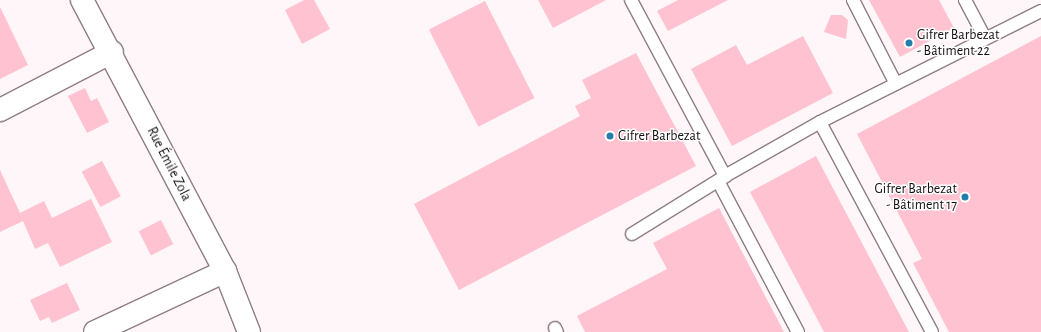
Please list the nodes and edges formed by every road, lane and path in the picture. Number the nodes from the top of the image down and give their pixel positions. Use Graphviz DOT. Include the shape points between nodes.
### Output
graph roads {
  1 [pos="82,0"];
  2 [pos="630,0"];
  3 [pos="853,0"];
  4 [pos="965,0"];
  5 [pos="1041,11"];
  6 [pos="985,38"];
  7 [pos="112,52"];
  8 [pos="896,84"];
  9 [pos="0,110"];
  10 [pos="820,122"];
  11 [pos="722,178"];
  12 [pos="632,234"];
  13 [pos="225,271"];
  14 [pos="95,332"];
  15 [pos="249,332"];
  16 [pos="798,332"];
  17 [pos="932,332"];
  1 -- 7 [label="street, Rue Émile Zola"];
  2 -- 11 [label="lane"];
  3 -- 8 [label="lane"];
  4 -- 6 [label="lane"];
  5 -- 6 [label="lane"];
  6 -- 8 [label="lane"];
  7 -- 9 [label="street"];
  7 -- 13 [label="street, Rue Émile Zola"];
  8 -- 10 [label="lane"];
  10 -- 11 [label="lane"];
  10 -- 17 [label="lane"];
  11 -- 12 [label="lane"];
  11 -- 16 [label="lane"];
  13 -- 14 [label="street"];
  13 -- 15 [label="street, Rue Émile Zola"];
}
